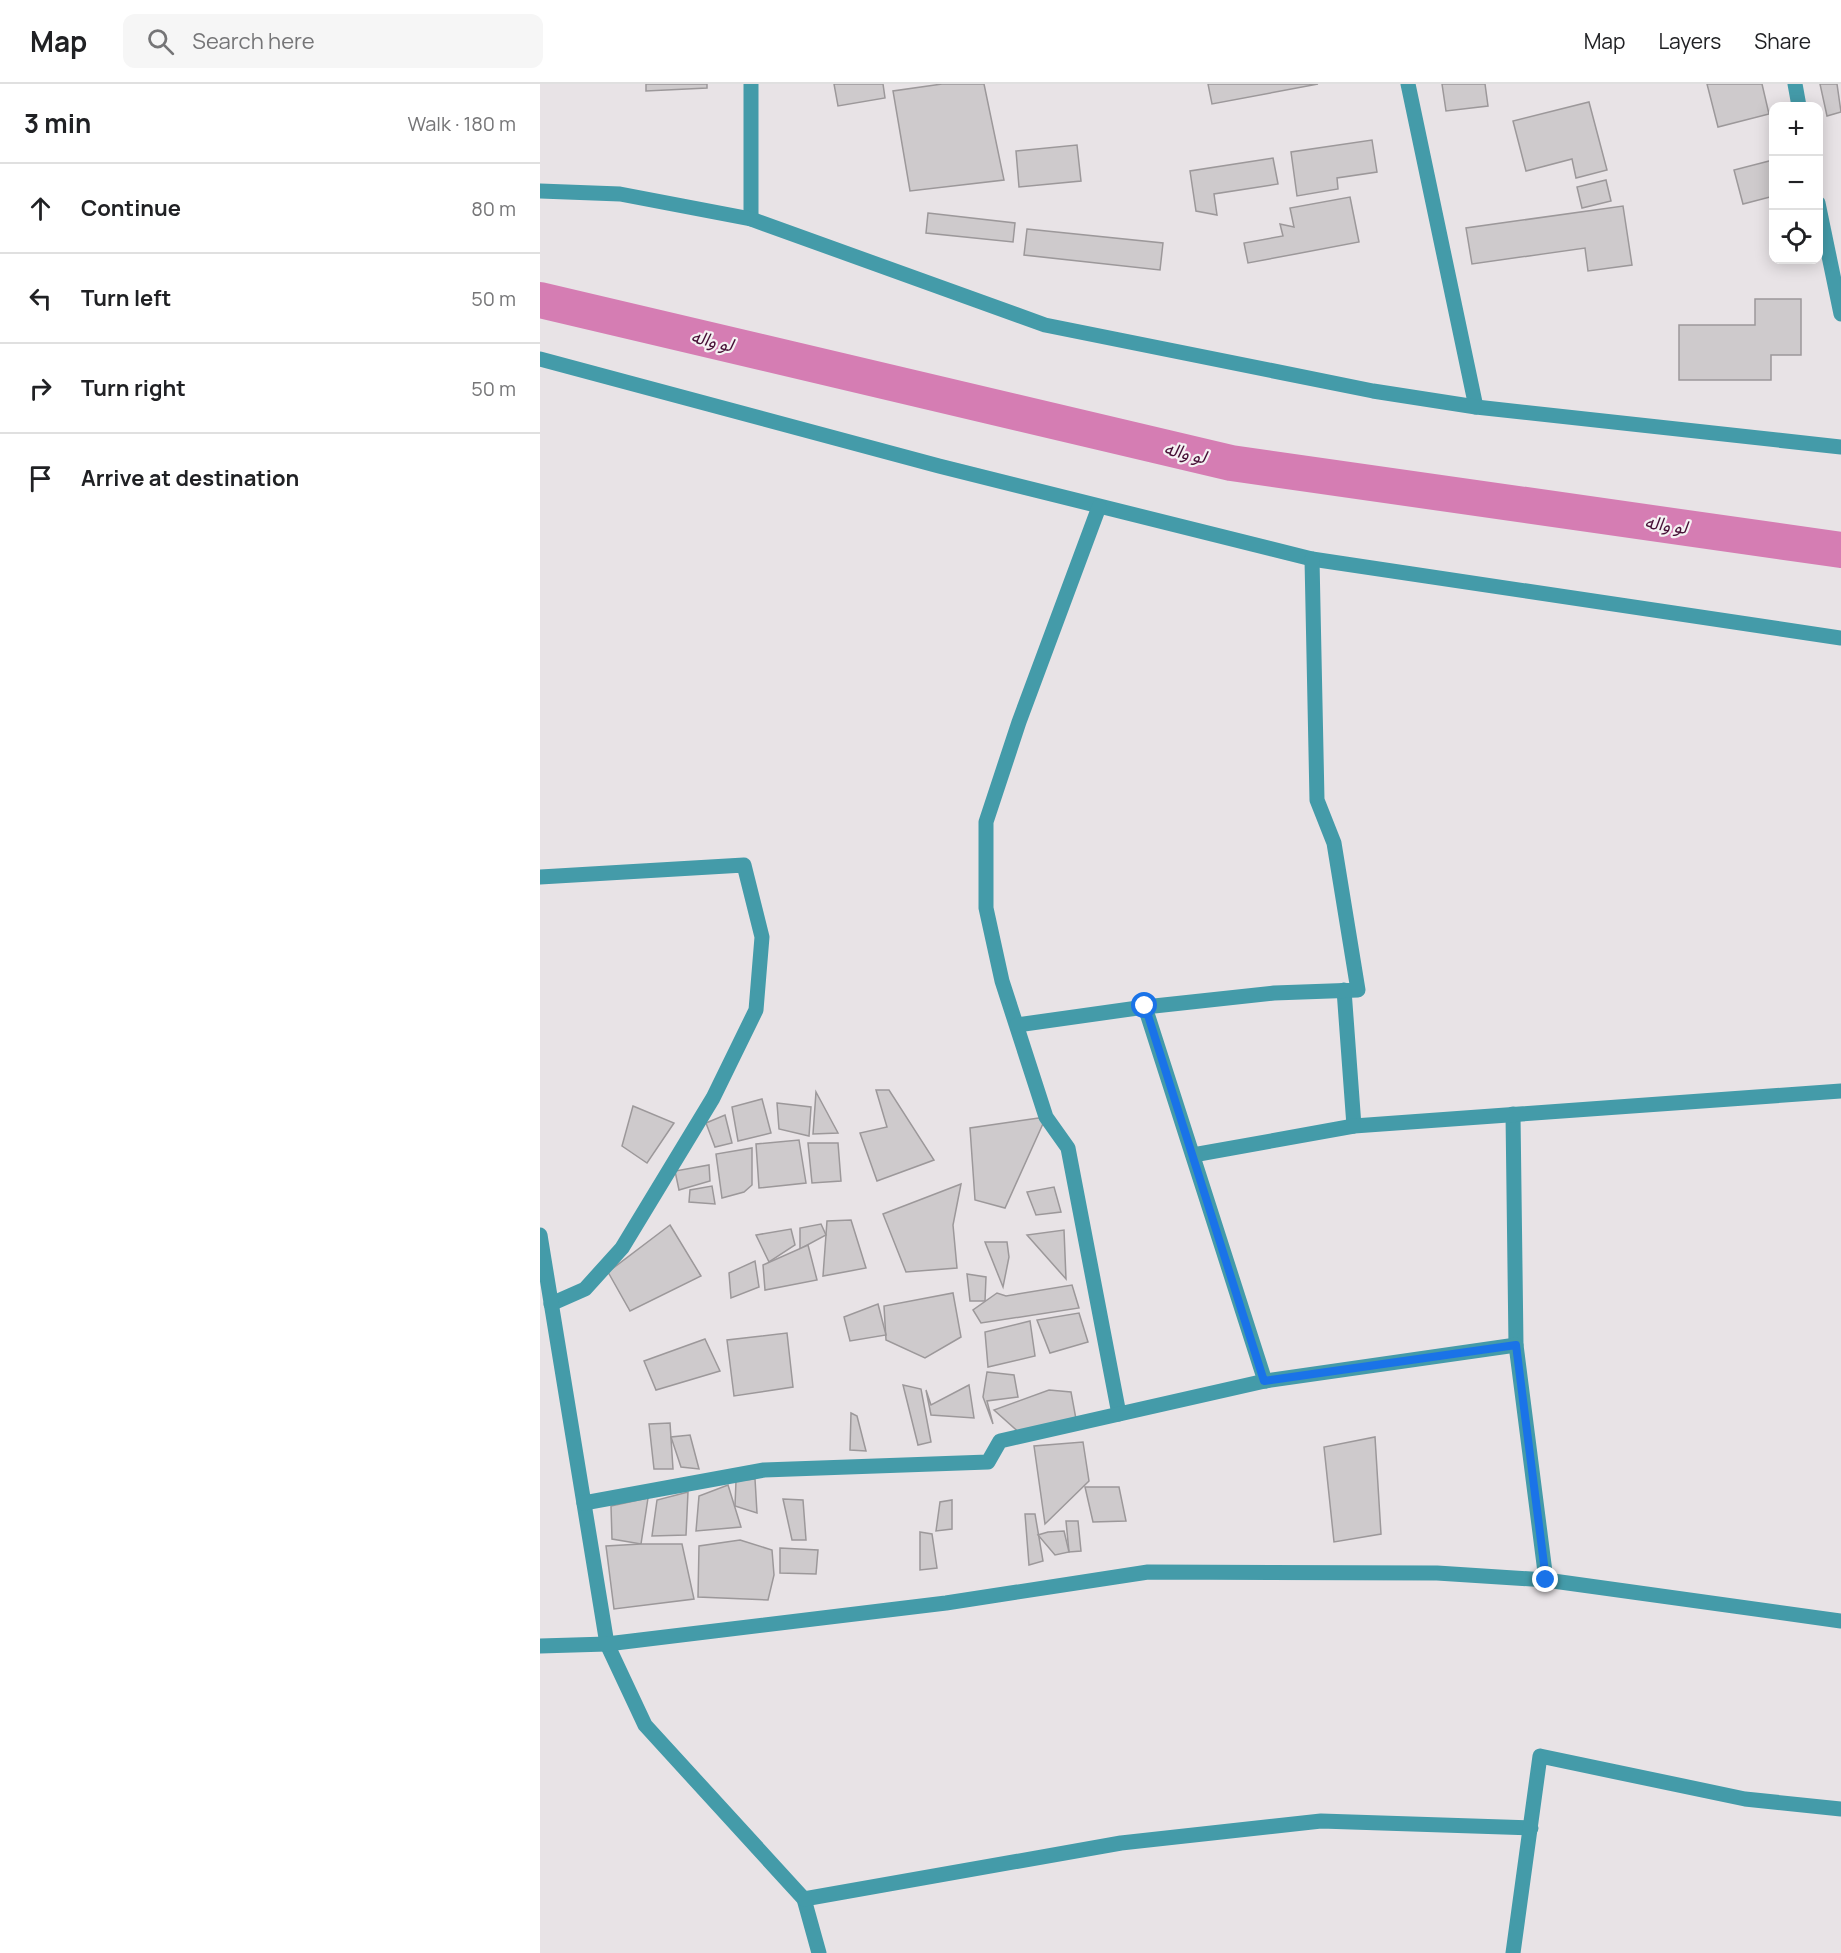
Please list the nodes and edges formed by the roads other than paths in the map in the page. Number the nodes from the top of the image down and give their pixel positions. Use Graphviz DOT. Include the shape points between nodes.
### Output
graph roads {
  1 [pos="751,84"];
  2 [pos="1408,84"];
  3 [pos="1795,84"];
  4 [pos="1798,102"];
  5 [pos="540,191"];
  6 [pos="1820,210"];
  7 [pos="751,219"];
  8 [pos="1841,314"];
  9 [pos="540,359"];
  10 [pos="1476,407"];
  11 [pos="1841,447"];
  12 [pos="1099,507"];
  13 [pos="1312,559"];
  14 [pos="1841,638"];
  15 [pos="540,877"];
  16 [pos="1344,990"];
  17 [pos="1145,1006"];
  18 [pos="1017,1024"];
  19 [pos="1841,1091"];
  20 [pos="1513,1114"];
  21 [pos="1354,1126"];
  22 [pos="1193,1155"];
  23 [pos="540,1235"];
  24 [pos="551,1304"];
  25 [pos="1516,1345"];
  26 [pos="1264,1381"];
  27 [pos="1119,1414"];
  28 [pos="584,1503"];
  29 [pos="1546,1580"];
  30 [pos="1841,1621"];
  31 [pos="607,1644"];
  32 [pos="540,1646"];
  33 [pos="1841,1809"];
  34 [pos="1531,1828"];
  35 [pos="804,1899"];
  36 [pos="819,1953"];
  37 [pos="1513,1953"];
  1 -- 7 [label="street"];
  2 -- 10 [label="street"];
  3 -- 4 [label="street"];
  5 -- 7 [label="street" via="620,194"];
  6 -- 8 [label="street"];
  7 -- 10 [label="street" via="1045,325 1372,391"];
  9 -- 12 [label="street"];
  10 -- 11 [label="street"];
  12 -- 13 [label="street"];
  12 -- 18 [label="street" via="986,822 986,908 1002,981"];
  13 -- 14 [label="street"];
  13 -- 16 [label="street" via="1317,800 1334,843 1358,990"];
  15 -- 24 [label="street" via="744,865 762,937 756,1010 713,1098 622,1248 585,1288"];
  16 -- 17 [label="street"];
  16 -- 21 [label="street"];
  17 -- 18 [label="street"];
  17 -- 22 [label="street"];
  18 -- 27 [label="street" via="1046,1117 1068,1148"];
  19 -- 20 [label="street"];
  20 -- 21 [label="street"];
  20 -- 25 [label="street"];
  21 -- 22 [label="street"];
  22 -- 26 [label="street"];
  23 -- 24 [label="street"];
  24 -- 28 [label="street"];
  25 -- 26 [label="street"];
  25 -- 29 [label="street"];
  26 -- 27 [label="street"];
  27 -- 28 [label="street" via="1000,1441 988,1462 764,1470"];
  28 -- 31 [label="street"];
  29 -- 30 [label="street"];
  29 -- 31 [label="street" via="1437,1573 1148,1572 946,1603"];
  31 -- 32 [label="street"];
  31 -- 35 [label="street" via="645,1725"];
  33 -- 34 [label="street" via="1745,1799 1540,1756"];
  34 -- 35 [label="street" via="1321,1821 1121,1843"];
  34 -- 37 [label="street"];
  35 -- 36 [label="street"];
}
